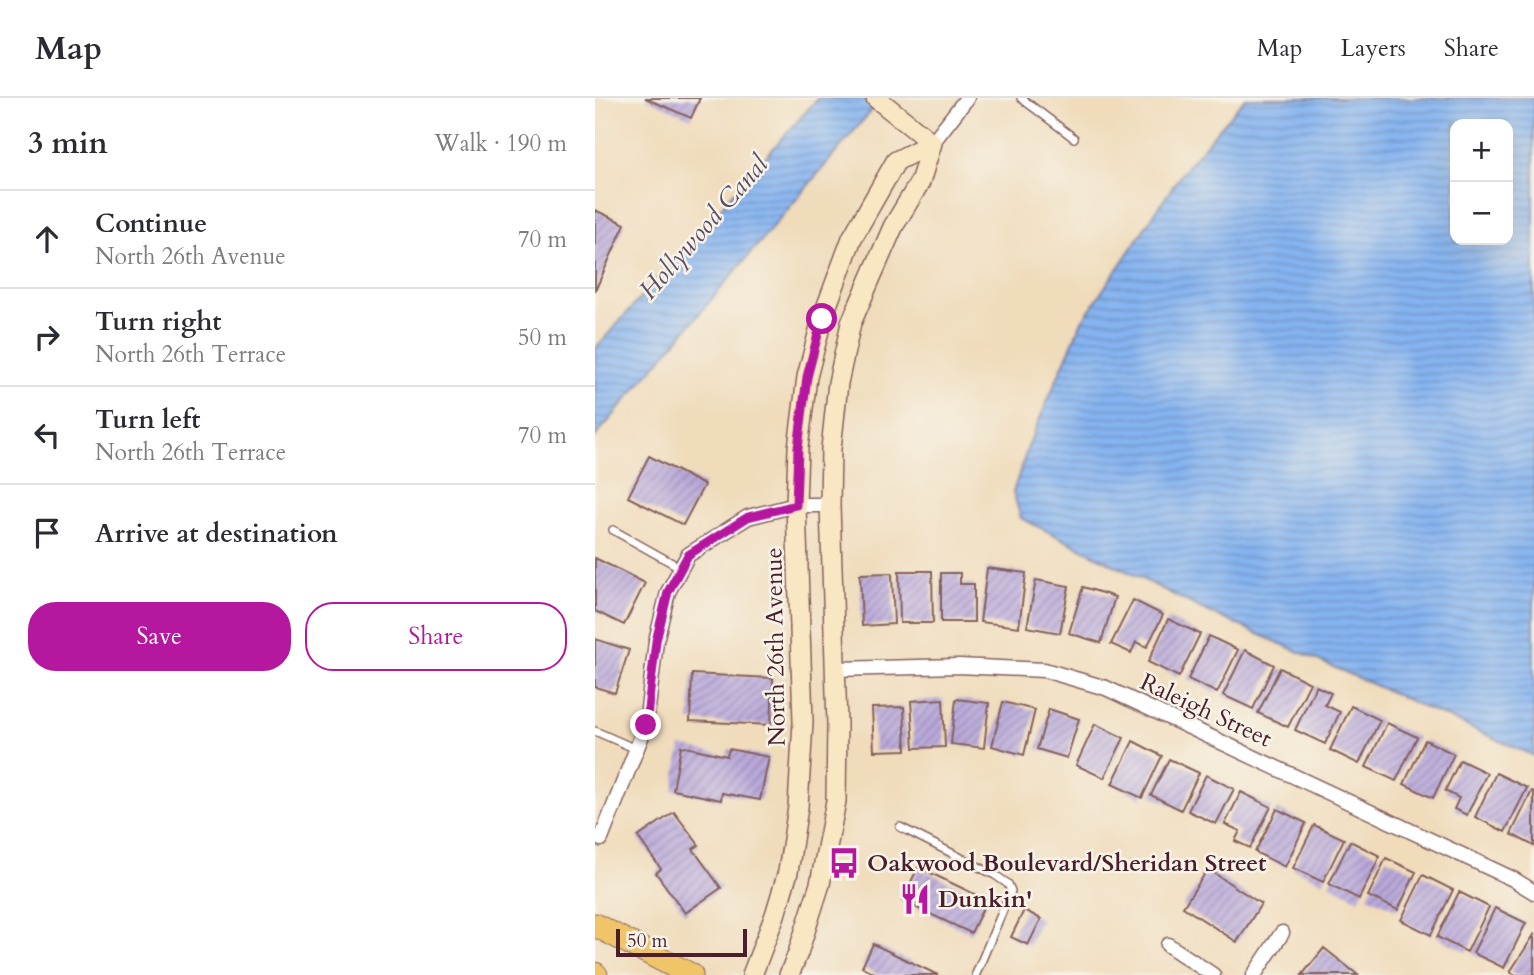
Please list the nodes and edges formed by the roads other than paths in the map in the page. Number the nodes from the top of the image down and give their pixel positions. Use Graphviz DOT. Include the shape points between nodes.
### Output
graph roads {
  1 [pos="967,98"];
  2 [pos="1021,98"];
  3 [pos="879,100"];
  4 [pos="1074,138"];
  5 [pos="932,143"];
  6 [pos="796,505"];
  7 [pos="830,505"];
  8 [pos="613,530"];
  9 [pos="681,568"];
  10 [pos="835,669"];
  11 [pos="595,731"];
  12 [pos="636,749"];
  13 [pos="900,827"];
  14 [pos="601,839"];
  15 [pos="1534,892"];
  16 [pos="595,925"];
  17 [pos="1282,933"];
  18 [pos="1168,945"];
  19 [pos="977,974"];
  20 [pos="691,975"];
  21 [pos="752,975"];
  22 [pos="789,975"];
  23 [pos="1213,975"];
  24 [pos="1254,975"];
  1 -- 5 [label="street, North 26th Avenue"];
  2 -- 4 [label="lane"];
  3 -- 5 [label="street"];
  5 -- 6 [label="street, North 26th Avenue" via="896,161 852,238 822,319 807,377"];
  5 -- 7 [label="street, North 26th Avenue" via="920,182 893,227 851,323 838,383"];
  6 -- 7 [label="street"];
  6 -- 9 [label="street" via="748,517 688,555"];
  6 -- 21 [label="street, North 26th Avenue" via="803,722 798,807 788,872"];
  7 -- 10 [label="street, North 26th Avenue"];
  8 -- 9 [label="lane"];
  9 -- 12 [label="street" via="668,592 656,641 646,725"];
  10 -- 15 [label="street, Raleigh Street" via="959,666 1044,670 1106,688"];
  10 -- 22 [label="street, North 26th Avenue" via="836,801 820,884"];
  11 -- 12 [label="lane"];
  12 -- 14 [label="street"];
  13 -- 19 [label="lane" via="1008,884 1011,891"];
  16 -- 20 [label="main road"];
  17 -- 24 [label="street"];
  18 -- 23 [label="street"];
}
